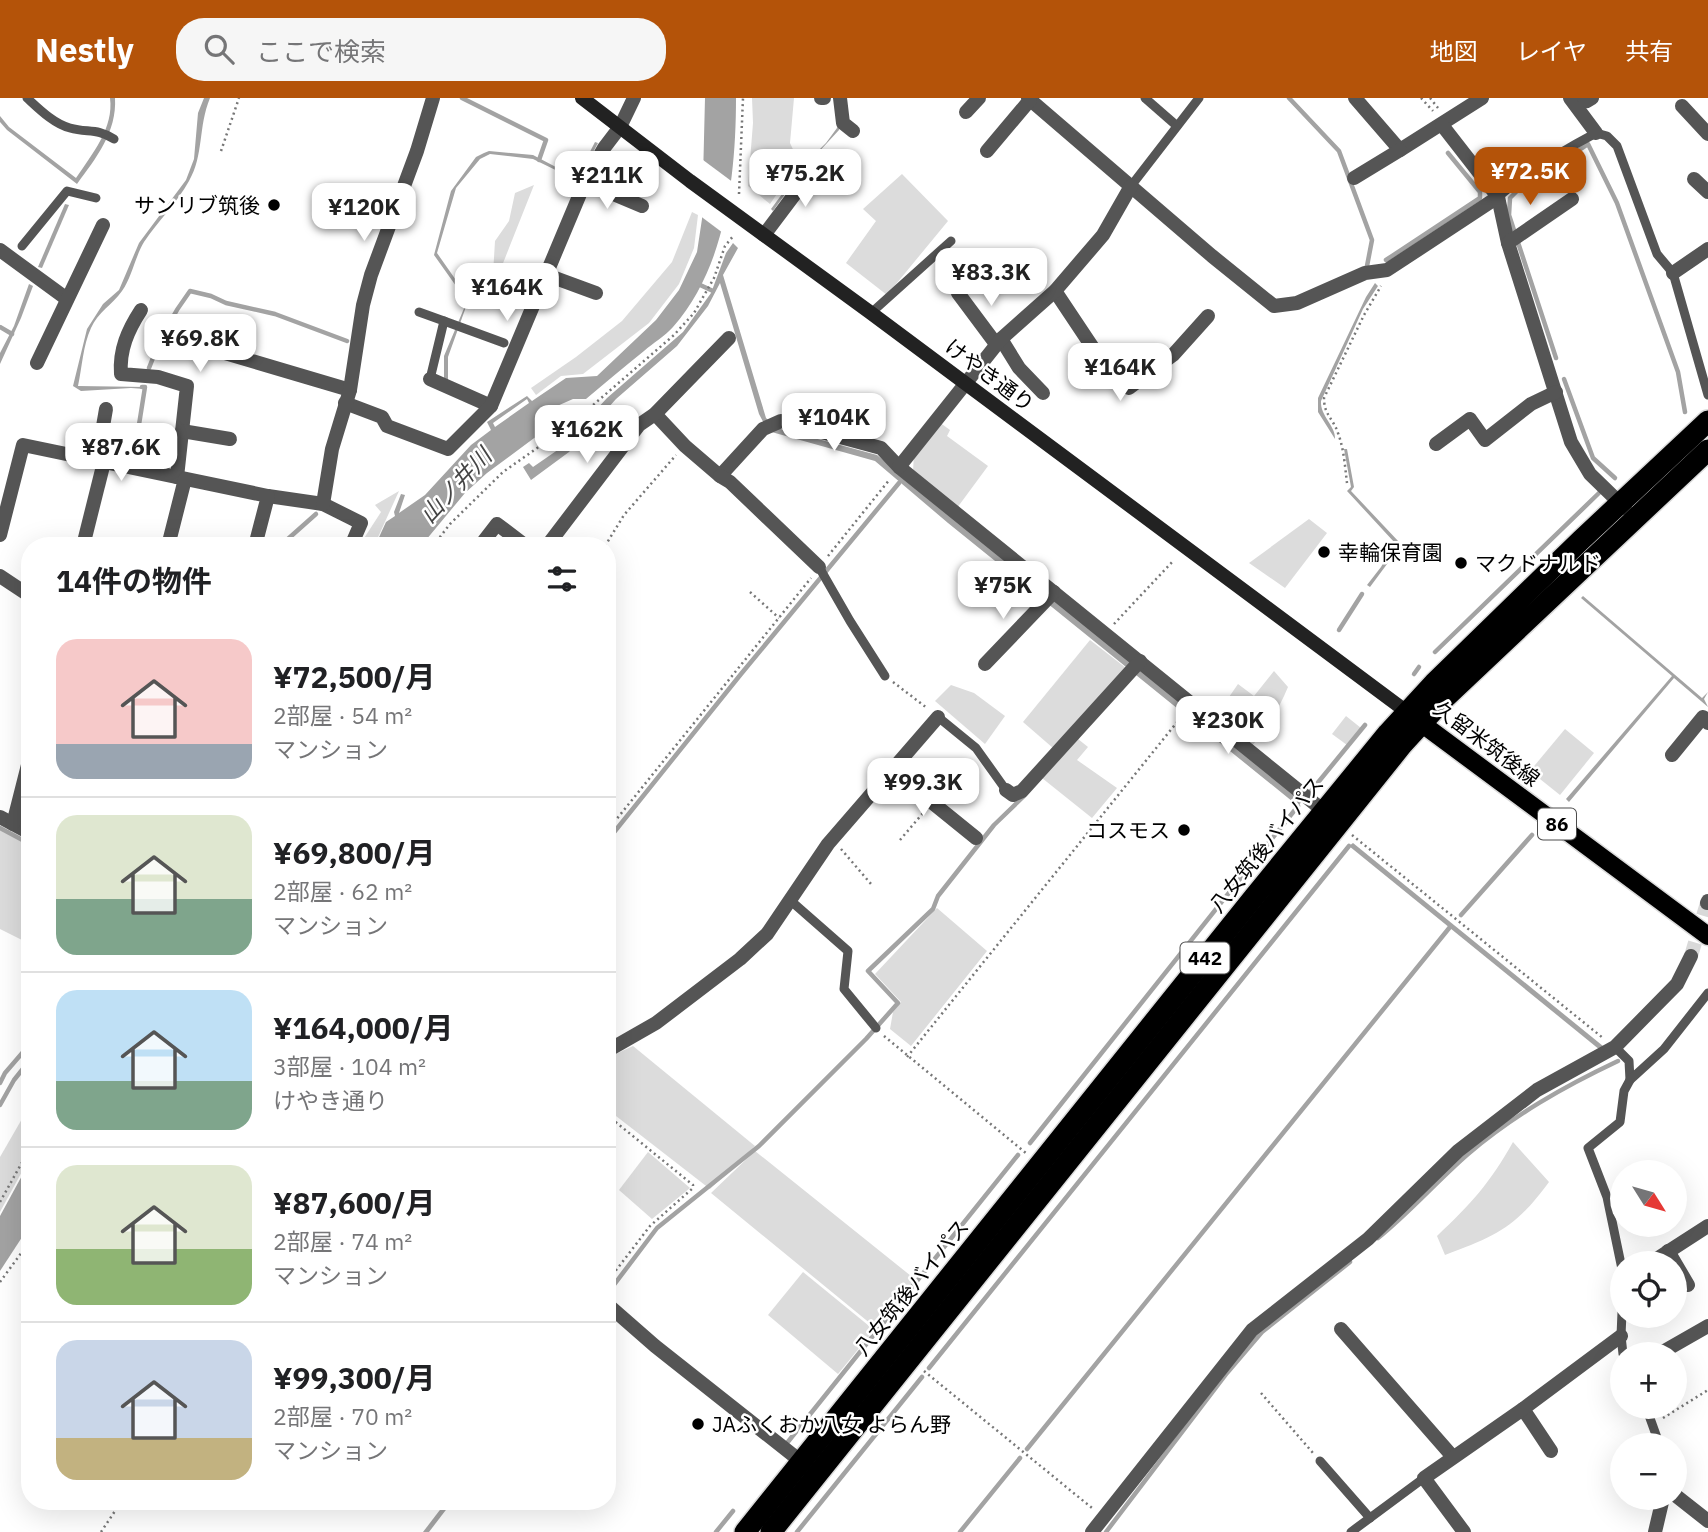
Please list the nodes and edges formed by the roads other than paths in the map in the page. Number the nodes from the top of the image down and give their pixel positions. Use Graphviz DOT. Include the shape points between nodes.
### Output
graph roads {
  1 [pos="27,98"];
  2 [pos="433,98"];
  3 [pos="582,98"];
  4 [pos="634,98"];
  5 [pos="840,98"];
  6 [pos="979,98"];
  7 [pos="1146,98"];
  8 [pos="1199,98"];
  9 [pos="1355,98"];
  10 [pos="1482,98"];
  11 [pos="1570,98"];
  12 [pos="1584,98"];
  13 [pos="1592,98"];
  14 [pos="1029,99"];
  15 [pos="1682,106"];
  16 [pos="966,112"];
  17 [pos="1442,125"];
  18 [pos="1177,126"];
  19 [pos="620,127"];
  20 [pos="853,131"];
  21 [pos="1597,133"];
  22 [pos="1708,134"];
  23 [pos="114,139"];
  24 [pos="1400,150"];
  25 [pos="987,151"];
  26 [pos="819,162"];
  27 [pos="1354,178"];
  28 [pos="1694,179"];
  29 [pos="585,183"];
  30 [pos="1132,187"];
  31 [pos="1708,192"];
  32 [pos="1498,197"];
  33 [pos="96,198"];
  34 [pos="1572,199"];
  35 [pos="642,206"];
  36 [pos="103,225"];
  37 [pos="764,235"];
  38 [pos="951,241"];
  39 [pos="1508,243"];
  40 [pos="22,246"];
  41 [pos="1708,249"];
  42 [pos="0,250"];
  43 [pos="1673,273"];
  44 [pos="547,275"];
  45 [pos="1055,291"];
  46 [pos="596,293"];
  47 [pos="958,293"];
  48 [pos="67,299"];
  49 [pos="141,310"];
  50 [pos="419,312"];
  51 [pos="872,313"];
  52 [pos="1208,316"];
  53 [pos="454,325"];
  54 [pos="729,338"];
  55 [pos="998,342"];
  56 [pos="504,343"];
  57 [pos="208,348"];
  58 [pos="37,363"];
  59 [pos="430,379"];
  60 [pos="964,382"];
  61 [pos="1556,392"];
  62 [pos="1043,393"];
  63 [pos="1708,395"];
  64 [pos="347,396"];
  65 [pos="491,406"];
  66 [pos="106,409"];
  67 [pos="655,414"];
  68 [pos="1708,421"];
  69 [pos="182,431"];
  70 [pos="230,439"];
  71 [pos="1436,444"];
  72 [pos="1708,450"];
  73 [pos="100,461"];
  74 [pos="895,472"];
  75 [pos="720,476"];
  76 [pos="181,478"];
  77 [pos="268,496"];
  78 [pos="323,504"];
  79 [pos="1628,511"];
  80 [pos="0,535"];
  81 [pos="85,537"];
  82 [pos="171,537"];
  83 [pos="257,537"];
  84 [pos="355,537"];
  85 [pos="487,537"];
  86 [pos="514,537"];
  87 [pos="554,537"];
  88 [pos="819,567"];
  89 [pos="0,576"];
  90 [pos="21,590"];
  91 [pos="1050,596"];
  92 [pos="985,664"];
  93 [pos="1136,666"];
  94 [pos="885,676"];
  95 [pos="938,717"];
  96 [pos="1414,717"];
  97 [pos="1708,723"];
  98 [pos="1672,755"];
  99 [pos="892,770"];
  100 [pos="21,781"];
  101 [pos="1006,790"];
  102 [pos="1332,817"];
  103 [pos="6,821"];
  104 [pos="976,838"];
  105 [pos="791,901"];
  106 [pos="1708,936"];
  107 [pos="1691,956"];
  108 [pos="1708,993"];
  109 [pos="876,1028"];
  110 [pos="616,1046"];
  111 [pos="1615,1048"];
  112 [pos="1630,1080"];
  113 [pos="1708,1226"];
  114 [pos="1618,1251"];
  115 [pos="1668,1251"];
  116 [pos="616,1312"];
  117 [pos="1708,1326"];
  118 [pos="1621,1328"];
  119 [pos="1341,1329"];
  120 [pos="1621,1336"];
  121 [pos="1622,1342"];
  122 [pos="1680,1342"];
  123 [pos="1523,1409"];
  124 [pos="1551,1451"];
  125 [pos="1453,1457"];
  126 [pos="1320,1461"];
  127 [pos="809,1468"];
  128 [pos="1424,1478"];
  129 [pos="1687,1505"];
  130 [pos="1660,1510"];
  131 [pos="1370,1518"];
  132 [pos="1708,1521"];
  133 [pos="745,1532"];
  134 [pos="771,1532"];
  135 [pos="1092,1532"];
  136 [pos="1351,1532"];
  137 [pos="1464,1532"];
  138 [pos="1655,1532"];
  1 -- 23 [label="lane" via="58,123 101,131"];
  2 -- 64 [label="street" via="371,275"];
  3 -- 19 [label="street, けやき通り"];
  4 -- 19 [label="street"];
  5 -- 20 [label="street" via="843,123"];
  6 -- 16 [label="street"];
  7 -- 18 [label="lane"];
  8 -- 18 [label="lane"];
  9 -- 24 [label="street"];
  10 -- 17 [label="street"];
  11 -- 21 [label="street"];
  12 -- 13 [label="street" via="1587,102"];
  14 -- 25 [label="street"];
  14 -- 30 [label="street"];
  15 -- 22 [label="street"];
  17 -- 24 [label="street"];
  17 -- 32 [label="street"];
  18 -- 30 [label="lane"];
  19 -- 29 [label="street"];
  19 -- 37 [label="street, けやき通り"];
  21 -- 32 [label="lane"];
  21 -- 43 [label="lane" via="1617,146 1657,254"];
  24 -- 27 [label="street"];
  26 -- 37 [label="street"];
  28 -- 31 [label="street"];
  29 -- 35 [label="street"];
  29 -- 44 [label="street"];
  30 -- 32 [label="street" via="1274,306 1297,303 1365,273 1387,270"];
  30 -- 45 [label="street" via="1103,235"];
  32 -- 39 [label="street"];
  33 -- 40 [label="lane" via="66,191"];
  34 -- 39 [label="street"];
  36 -- 48 [label="street"];
  37 -- 51 [label="street, けやき通り"];
  38 -- 51 [label="lane"];
  39 -- 61 [label="street"];
  41 -- 43 [label="street"];
  42 -- 48 [label="street"];
  43 -- 63 [label="lane"];
  44 -- 46 [label="street"];
  44 -- 65 [label="street"];
  45 -- 52 [label="street" via="1093,348 1129,388 1173,355"];
  45 -- 55 [label="street"];
  47 -- 55 [label="street"];
  48 -- 58 [label="street"];
  49 -- 69 [label="street" via="128,330 121,374 158,377 187,386"];
  50 -- 53 [label="lane"];
  51 -- 60 [label="street, けやき通り"];
  53 -- 56 [label="lane"];
  53 -- 59 [label="lane"];
  54 -- 67 [label="street"];
  55 -- 60 [label="street"];
  55 -- 62 [label="street"];
  57 -- 64 [label="street"];
  59 -- 65 [label="street"];
  60 -- 74 [label="street"];
  60 -- 96 [label="street, けやき通り"];
  61 -- 71 [label="street" via="1531,404 1485,440 1470,419"];
  61 -- 79 [label="street" via="1572,442 1590,474"];
  64 -- 65 [label="street" via="382,417 387,426 448,449"];
  64 -- 78 [label="street"];
  66 -- 73 [label="street"];
  67 -- 75 [label="street"];
  67 -- 87 [label="street" via="639,425"];
  68 -- 79 [label="highway, 八女筑後バイパス / 442"];
  69 -- 70 [label="street"];
  69 -- 76 [label="street"];
  72 -- 79 [label="highway, 八女筑後バイパス / 442"];
  73 -- 76 [label="street"];
  73 -- 80 [label="street" via="23,445"];
  73 -- 81 [label="street"];
  74 -- 75 [label="street" via="881,448 781,421 767,426"];
  74 -- 91 [label="street"];
  75 -- 88 [label="street"];
  76 -- 77 [label="street"];
  76 -- 82 [label="street"];
  77 -- 78 [label="street"];
  77 -- 83 [label="street"];
  78 -- 84 [label="street" via="361,523"];
  79 -- 96 [label="highway, 八女筑後バイパス / 442"];
  85 -- 86 [label="street" via="497,524"];
  88 -- 94 [label="lane"];
  89 -- 90 [label="street"];
  91 -- 92 [label="street"];
  91 -- 93 [label="street" via="1105,634"];
  93 -- 101 [label="street" via="1022,791 1013,795"];
  93 -- 102 [label="street"];
  95 -- 99 [label="street"];
  95 -- 101 [label="lane" via="976,748"];
  96 -- 102 [label="highway, 八女筑後バイパス / 442"];
  96 -- 106 [label="main road, 久留米筑後線 / 86"];
  97 -- 98 [label="street" via="1703,716"];
  99 -- 104 [label="street"];
  99 -- 105 [label="street" via="832,840"];
  100 -- 103 [label="street"];
  102 -- 127 [label="highway, 八女筑後バイパス / 442" via="1040,1166"];
  102 -- 127 [label="highway, 八女筑後バイパス / 442" via="909,1359"];
  105 -- 109 [label="lane" via="848,950 844,989"];
  105 -- 110 [label="street" via="768,934 740,958 656,1023"];
  107 -- 111 [label="street" via="1677,984"];
  108 -- 112 [label="lane" via="1664,1049"];
  111 -- 112 [label="lane" via="1629,1061"];
  111 -- 135 [label="street" via="1537,1090 1458,1151 1368,1239 1252,1330"];
  112 -- 114 [label="lane" via="1620,1122 1588,1148 1607,1197"];
  113 -- 115 [label="street"];
  116 -- 127 [label="street"];
  117 -- 122 [label="street"];
  118 -- 120 [label="lane"];
  119 -- 125 [label="street"];
  120 -- 121 [label="lane"];
  120 -- 123 [label="street"];
  123 -- 124 [label="street"];
  123 -- 125 [label="street"];
  125 -- 128 [label="street"];
  126 -- 131 [label="lane"];
  127 -- 133 [label="highway, 八女筑後バイパス / 442"];
  127 -- 134 [label="highway, 八女筑後バイパス / 442"];
  128 -- 131 [label="lane"];
  128 -- 137 [label="street"];
  129 -- 132 [label="street"];
  130 -- 138 [label="street"];
  131 -- 136 [label="lane"];
}
